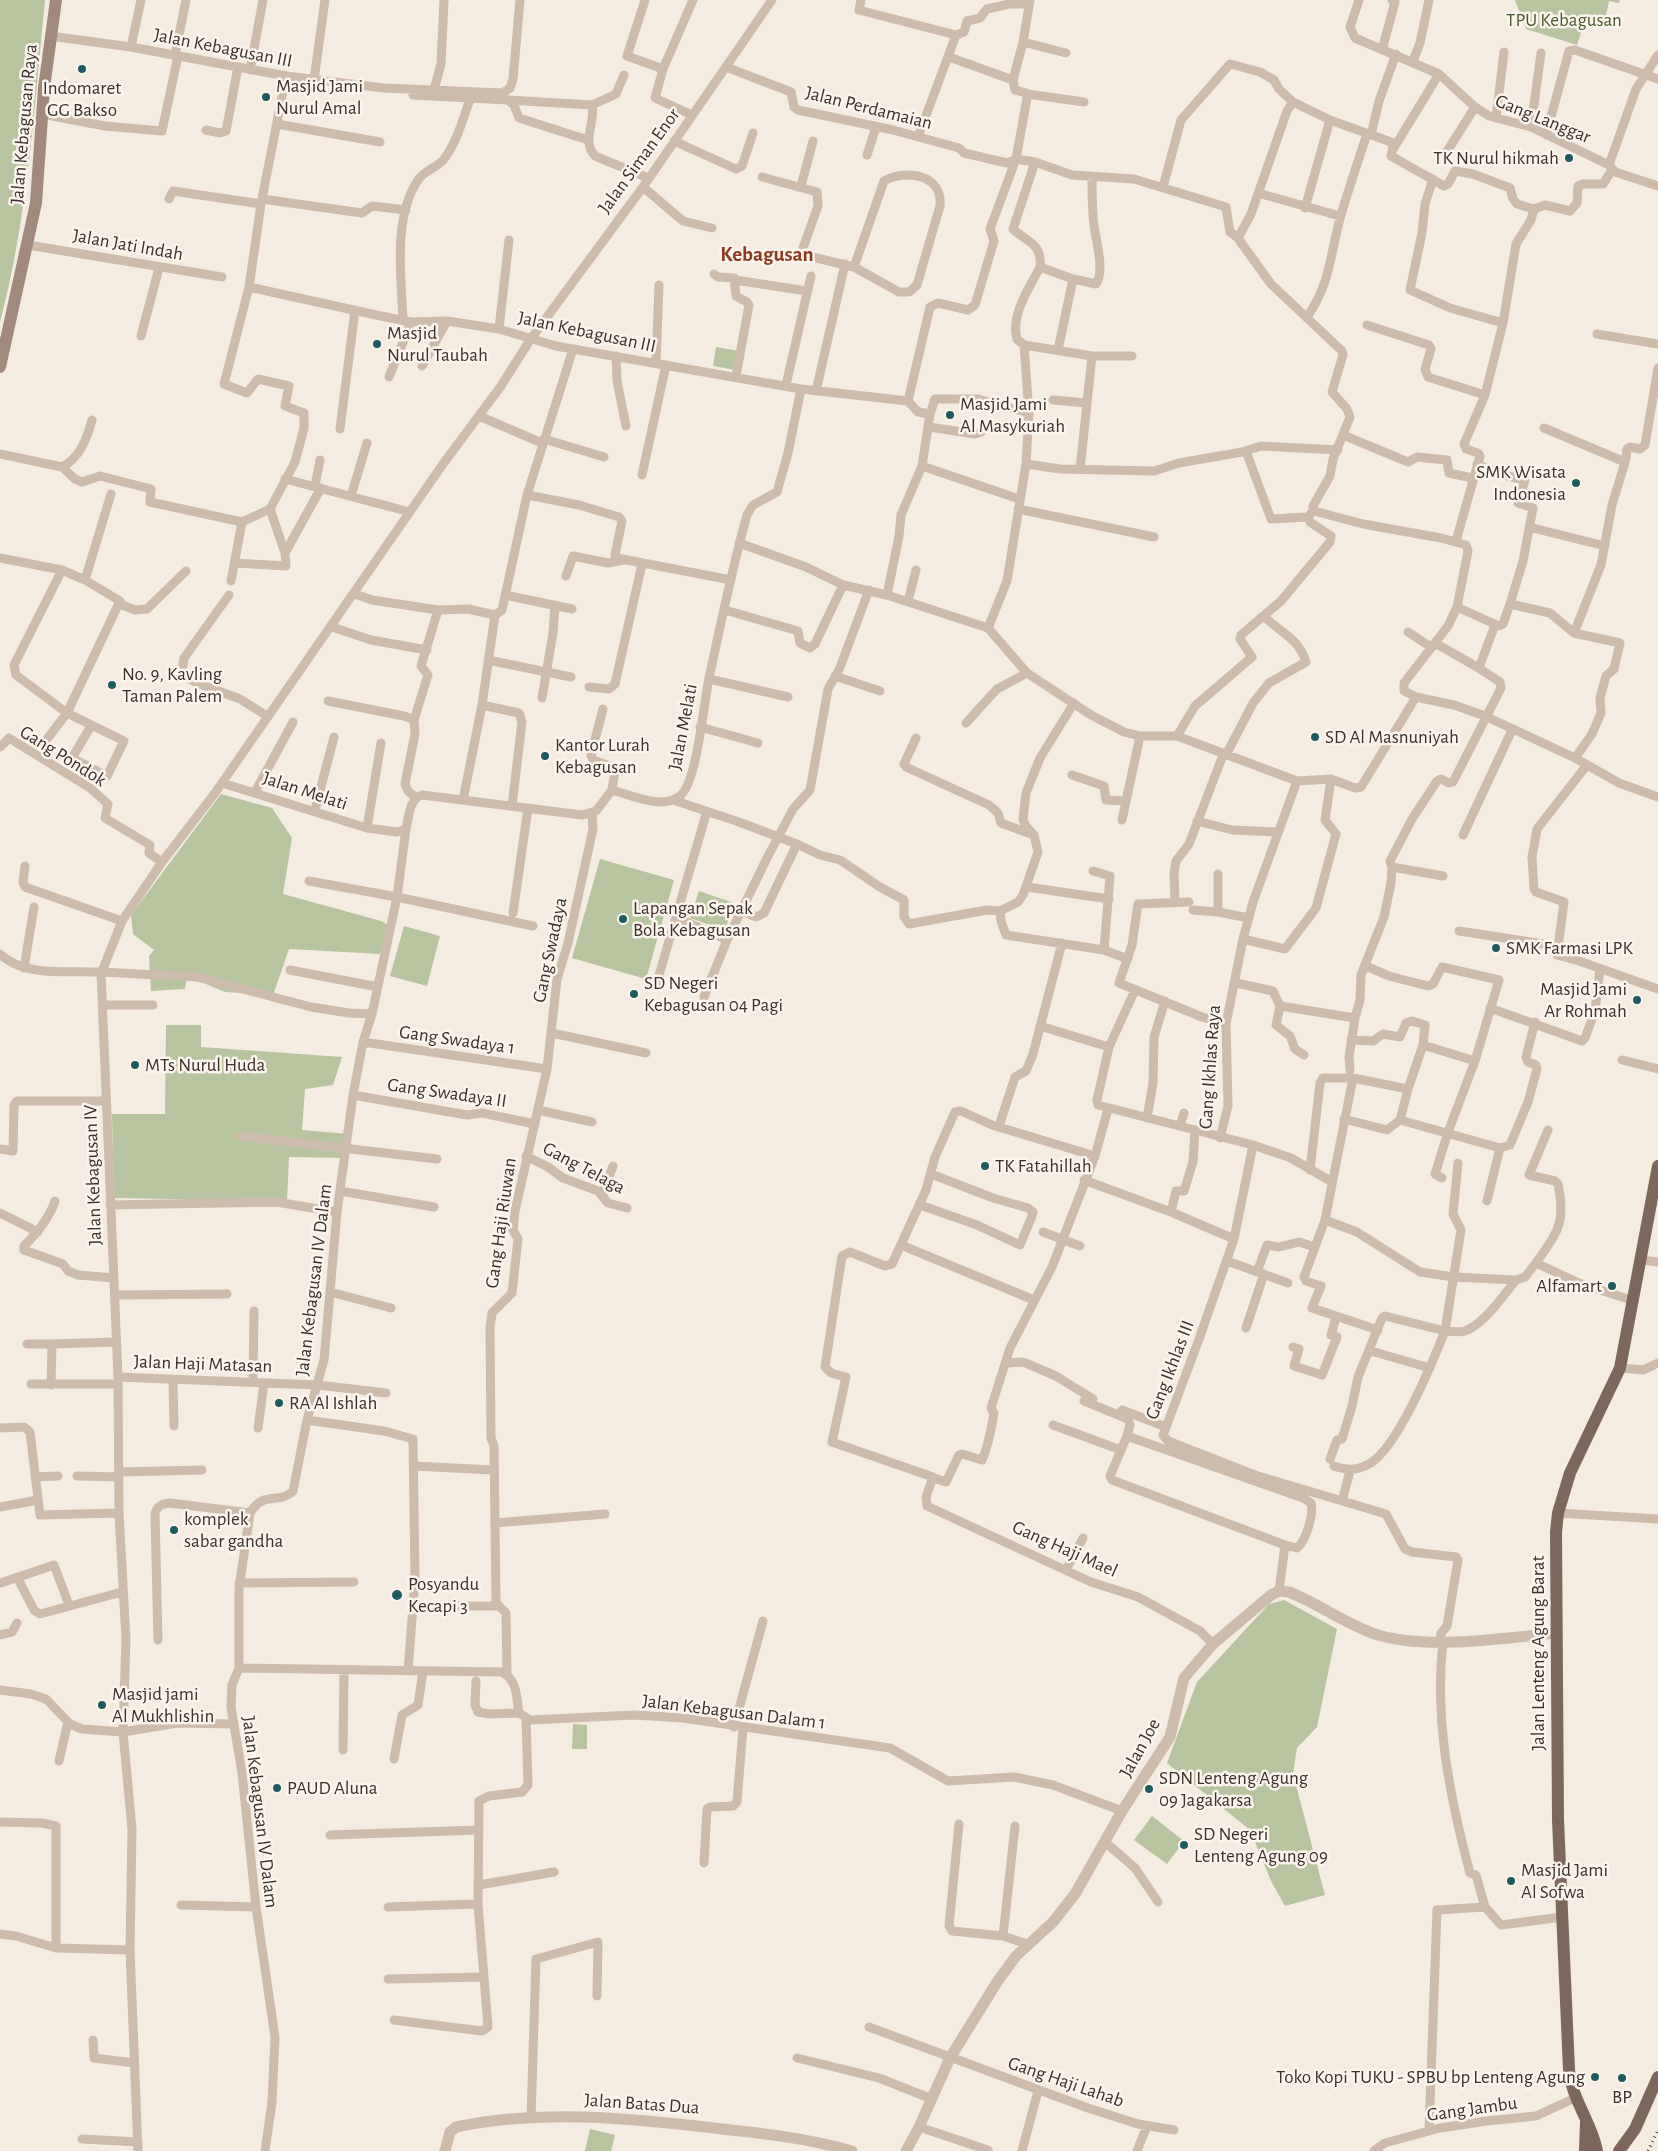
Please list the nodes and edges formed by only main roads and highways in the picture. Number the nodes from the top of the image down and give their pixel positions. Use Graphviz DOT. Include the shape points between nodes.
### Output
graph roads {
  1 [pos="56,0"];
  2 [pos="0,367"];
  3 [pos="1658,1166"];
  4 [pos="1658,2077"];
  5 [pos="1586,2122"];
  6 [pos="1585,2151"];
  7 [pos="1597,2151"];
  8 [pos="1619,2151"];
  1 -- 2 [label="main road, Jalan Kebagusan Raya" via="42,114 36,203"];
  3 -- 5 [label="main road, Jalan Lenteng Agung Barat" via="1620,1368 1570,1474 1558,1513 1558,1820 1569,2070 1572,2099"];
  4 -- 8 [label="main road" via="1635,2130"];
  5 -- 6 [label="main road"];
  5 -- 7 [label="main road, Jalan Lenteng Agung Barat"];
}
